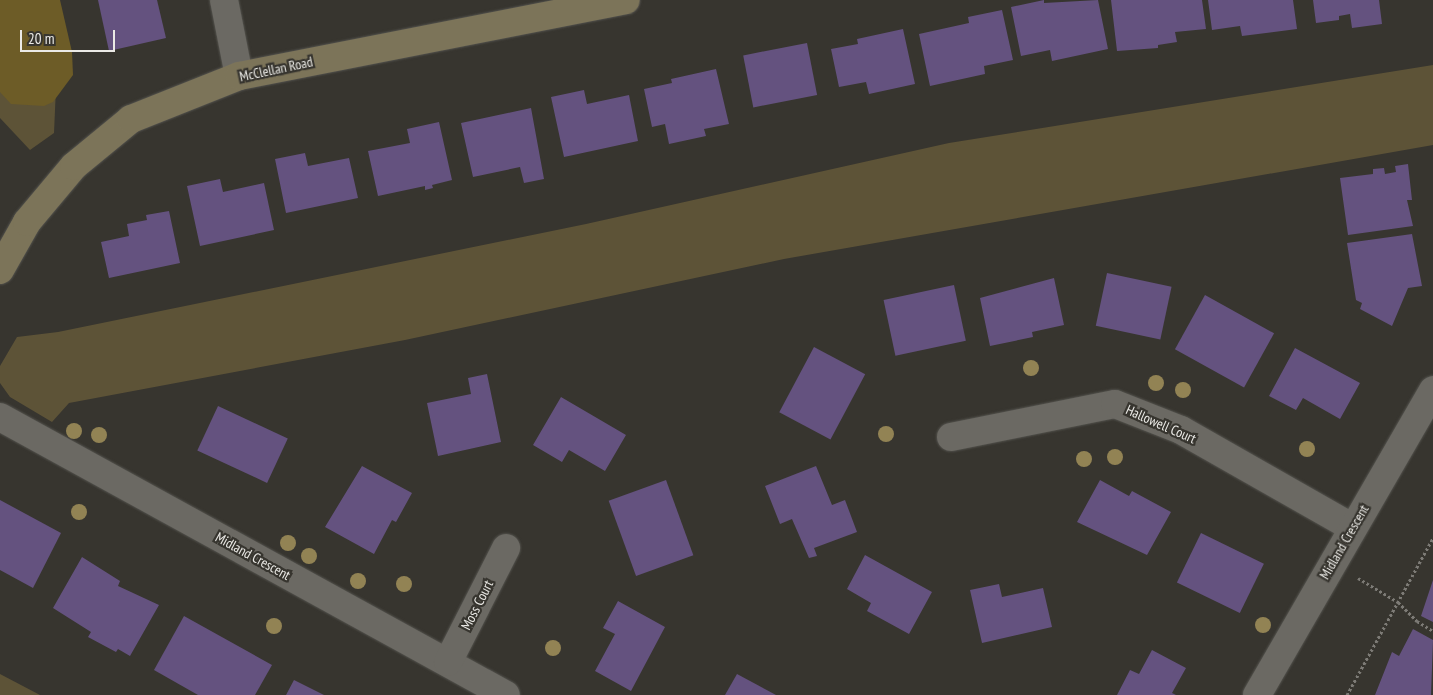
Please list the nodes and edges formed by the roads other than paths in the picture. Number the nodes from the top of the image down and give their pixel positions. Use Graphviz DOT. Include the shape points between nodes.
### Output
graph roads {
  1 [pos="224,0"];
  2 [pos="626,0"];
  3 [pos="239,76"];
  4 [pos="0,270"];
  5 [pos="1430,400"];
  6 [pos="0,417"];
  7 [pos="951,437"];
  8 [pos="1352,527"];
  9 [pos="506,548"];
  10 [pos="448,662"];
  11 [pos="506,695"];
  12 [pos="1256,695"];
  1 -- 3 [label="street"];
  2 -- 3 [label="street, McClellan Road"];
  3 -- 4 [label="street, McClellan Road" via="131,119 74,166 27,222"];
  5 -- 8 [label="street, Midland Crescent"];
  6 -- 10 [label="street, Midland Crescent"];
  7 -- 8 [label="street, Hallowell Court" via="1115,404 1182,430"];
  8 -- 12 [label="street, Midland Crescent"];
  9 -- 10 [label="street, Moss Court"];
  10 -- 11 [label="street, Midland Crescent"];
}
